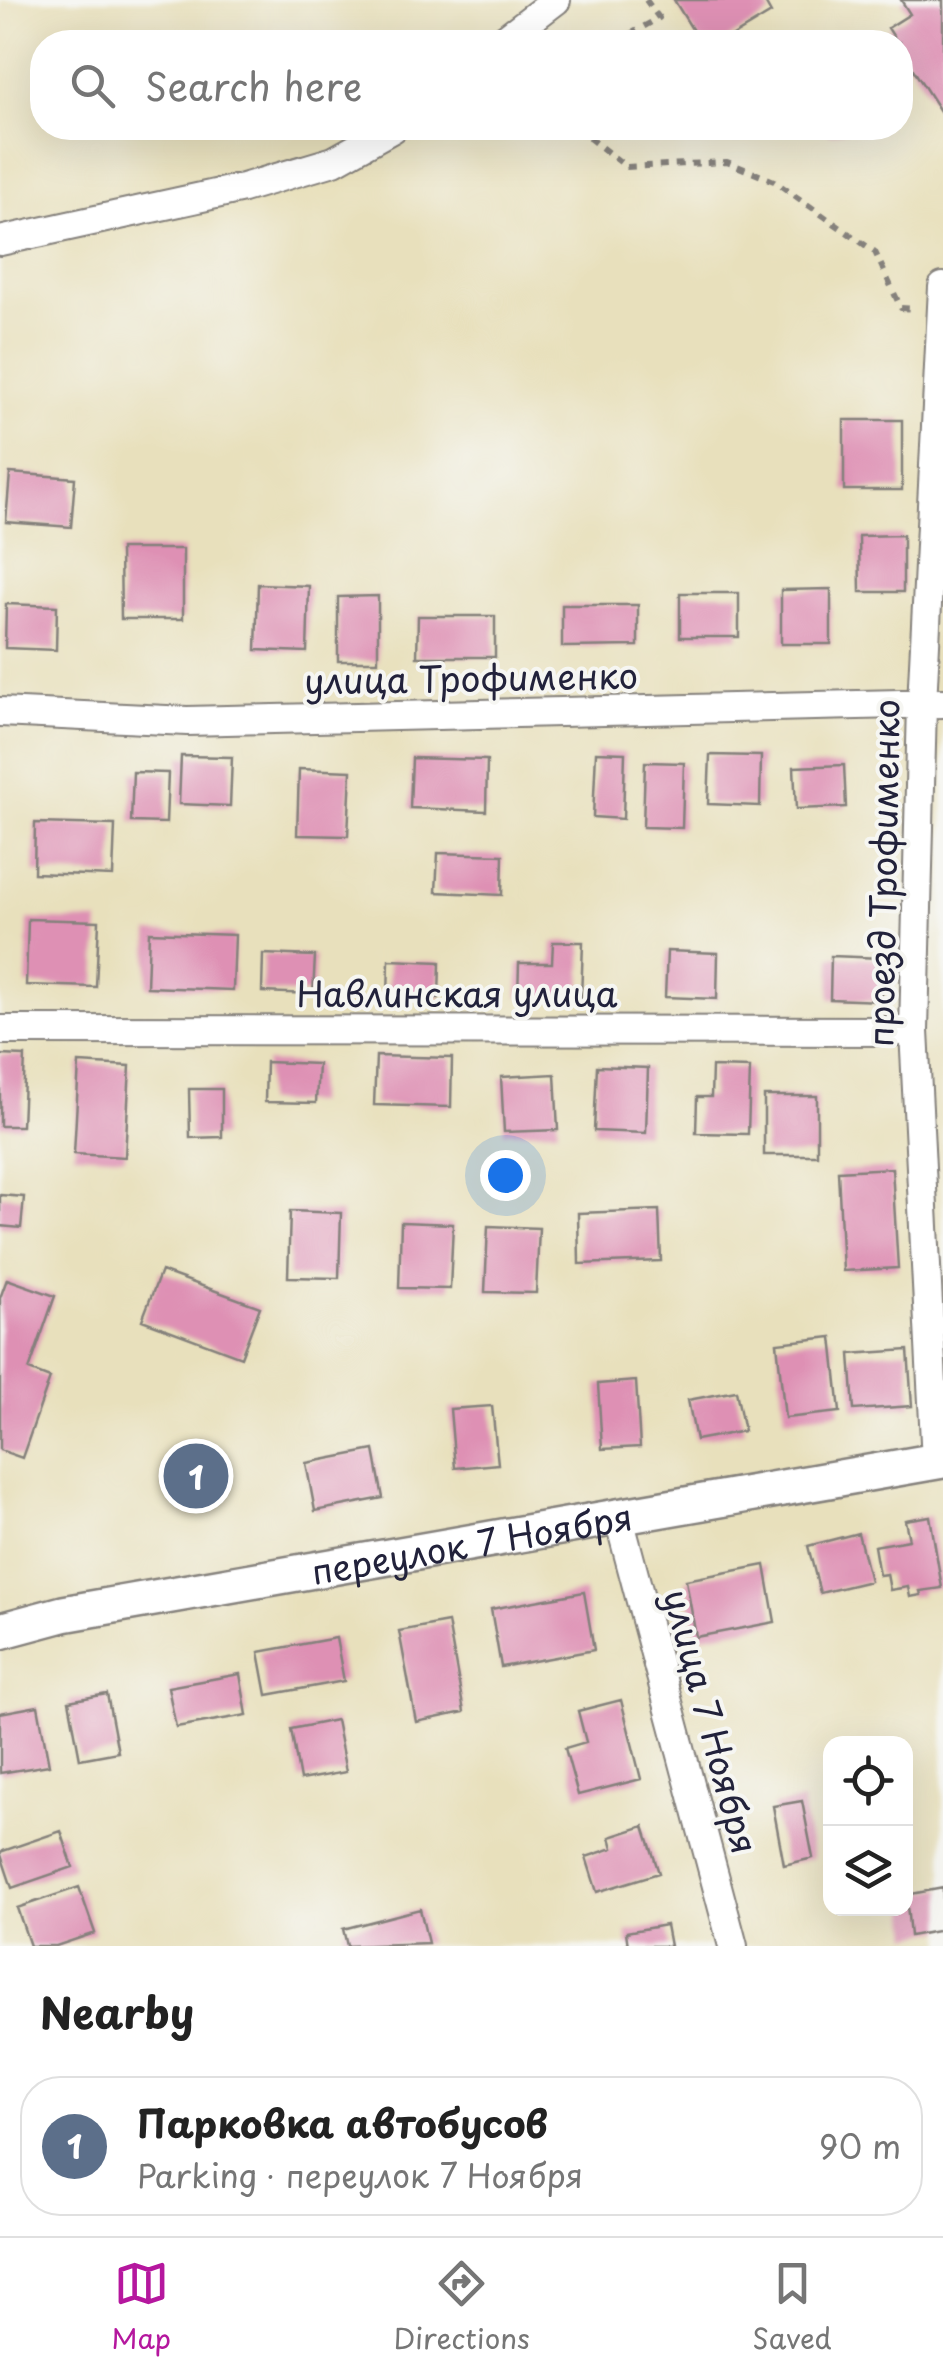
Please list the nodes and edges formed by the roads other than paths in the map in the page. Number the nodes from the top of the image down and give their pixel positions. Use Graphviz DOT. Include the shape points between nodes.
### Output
graph roads {
  1 [pos="556,0"];
  2 [pos="517,30"];
  3 [pos="371,140"];
  4 [pos="0,241"];
  5 [pos="943,288"];
  6 [pos="942,310"];
  7 [pos="933,704"];
  8 [pos="0,712"];
  9 [pos="0,1030"];
  10 [pos="914,1031"];
  11 [pos="940,1460"];
  12 [pos="618,1515"];
  13 [pos="0,1631"];
  14 [pos="733,1946"];
  1 -- 2 [label="street"];
  3 -- 4 [label="street" via="334,161 243,188"];
  5 -- 6 [label="street, проезд Трофименко"];
  6 -- 7 [label="street, проезд Трофименко"];
  7 -- 8 [label="street, улица Трофименко" via="187,721"];
  7 -- 10 [label="street, проезд Трофименко"];
  9 -- 10 [label="street, Навлинская улица"];
  10 -- 11 [label="street, проезд Трофименко"];
  11 -- 12 [label="street, переулок 7 Ноября"];
  12 -- 13 [label="street, переулок 7 Ноября" via="63,1614"];
  12 -- 14 [label="street, улица 7 Ноября"];
}
